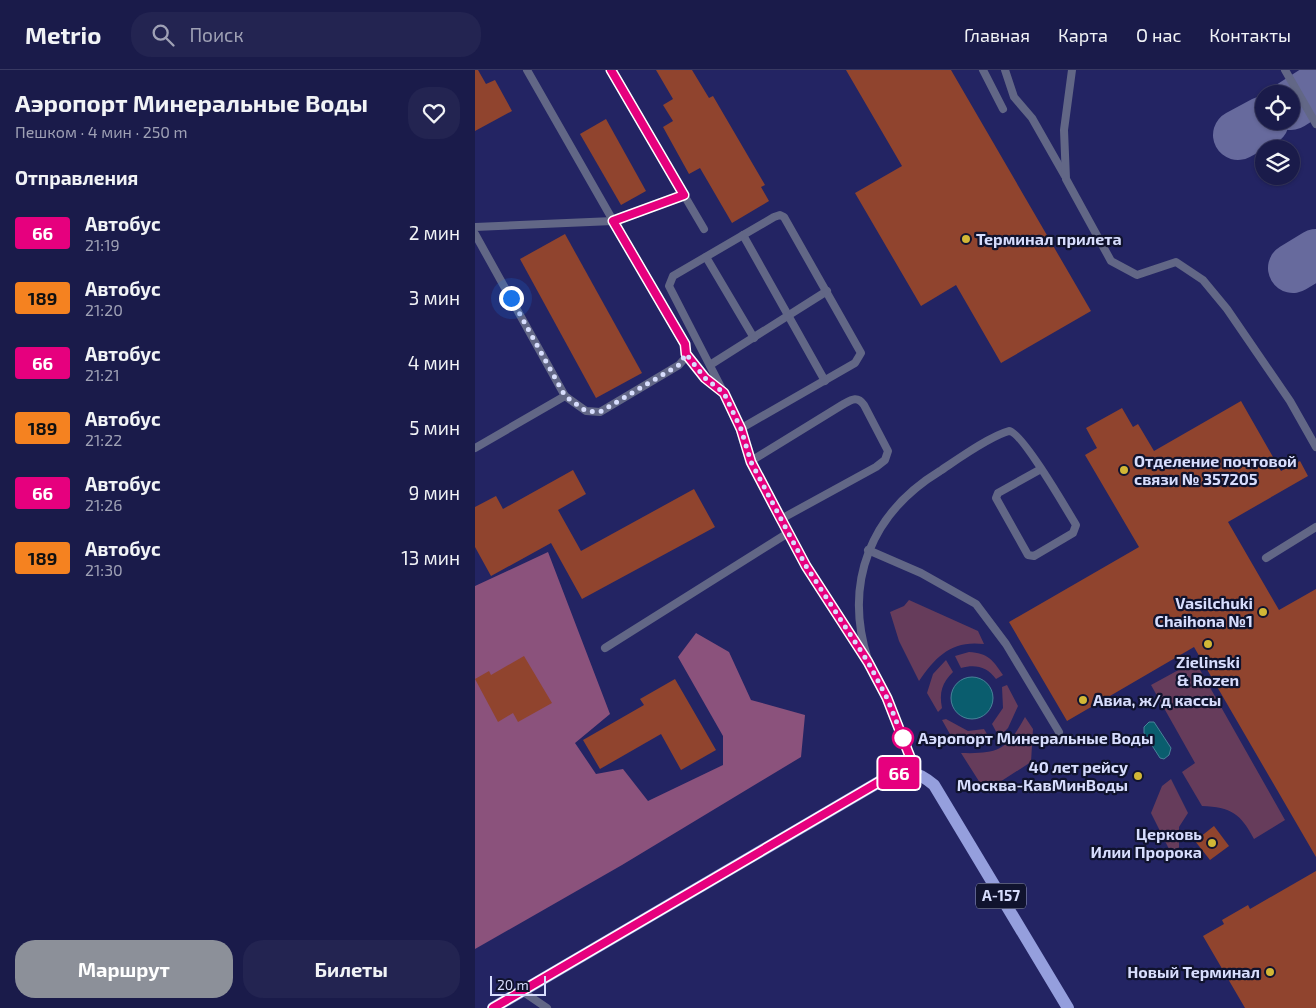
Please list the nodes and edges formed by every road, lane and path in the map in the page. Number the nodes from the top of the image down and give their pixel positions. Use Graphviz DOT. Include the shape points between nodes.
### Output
graph roads {
  1 [pos="527,70"];
  2 [pos="611,70"];
  3 [pos="983,70"];
  4 [pos="1005,70"];
  5 [pos="1072,70"];
  6 [pos="1285,70"];
  7 [pos="1003,109"];
  8 [pos="1316,124"];
  9 [pos="1066,179"];
  10 [pos="684,195"];
  11 [pos="613,221"];
  12 [pos="475,227"];
  13 [pos="704,229"];
  14 [pos="475,234"];
  15 [pos="743,235"];
  16 [pos="706,257"];
  17 [pos="827,291"];
  18 [pos="789,317"];
  19 [pos="754,338"];
  20 [pos="686,354"];
  21 [pos="710,365"];
  22 [pos="825,381"];
  23 [pos="724,393"];
  24 [pos="565,396"];
  25 [pos="741,429"];
  26 [pos="475,447"];
  27 [pos="1316,447"];
  28 [pos="751,462"];
  29 [pos="1041,469"];
  30 [pos="781,519"];
  31 [pos="1316,527"];
  32 [pos="789,533"];
  33 [pos="868,550"];
  34 [pos="1266,558"];
  35 [pos="605,648"];
  36 [pos="868,662"];
  37 [pos="1059,732"];
  38 [pos="916,772"];
  39 [pos="522,991"];
  40 [pos="493,1008"];
  41 [pos="547,1008"];
  42 [pos="1068,1008"];
  1 -- 11 [label="lane"];
  2 -- 10 [label="lane"];
  3 -- 7 [label="lane"];
  4 -- 9 [label="lane" via="1014,98 1032,118"];
  5 -- 9 [label="lane" via="1064,130"];
  6 -- 8 [label="lane"];
  9 -- 27 [label="lane" via="1111,261 1137,275 1176,262 1203,280 1262,359"];
  10 -- 11 [label="lane"];
  10 -- 13 [label="lane"];
  11 -- 12 [label="lane"];
  11 -- 20 [label="lane" via="685,344"];
  14 -- 24 [label="lane"];
  15 -- 16 [label="lane"];
  15 -- 17 [label="lane" via="774,217 784,217"];
  15 -- 18 [label="lane"];
  16 -- 19 [label="lane"];
  16 -- 21 [label="lane" via="673,276 669,286"];
  17 -- 18 [label="lane"];
  17 -- 22 [label="lane" via="861,353 855,363"];
  18 -- 19 [label="lane"];
  18 -- 22 [label="lane"];
  19 -- 21 [label="lane"];
  20 -- 23 [label="lane" via="705,378"];
  20 -- 24 [label="lane" via="679,365 600,412 586,411"];
  21 -- 23 [label="lane"];
  22 -- 25 [label="lane"];
  23 -- 25 [label="lane"];
  24 -- 26 [label="lane"];
  25 -- 28 [label="lane"];
  28 -- 30 [label="lane"];
  28 -- 30 [label="lane" via="854,399 864,405 888,451 885,460"];
  29 -- 29 [label="lane" via="1077,527 1073,533 1032,556 1026,552 996,496"];
  29 -- 33 [label="lane" via="1016,433 1005,432 910,492 895,506"];
  30 -- 32 [label="lane"];
  31 -- 34 [label="lane"];
  32 -- 35 [label="lane"];
  32 -- 36 [label="lane" via="806,566"];
  33 -- 36 [label="lane" via="858,591"];
  33 -- 37 [label="lane" via="921,573 976,604 1006,644"];
  36 -- 38 [label="lane" via="887,698"];
  38 -- 39 [label="main road" via="904,772 884,779"];
  38 -- 42 [label="main road, А-157" via="934,785"];
  39 -- 40 [label="main road"];
  39 -- 41 [label="lane"];
}
